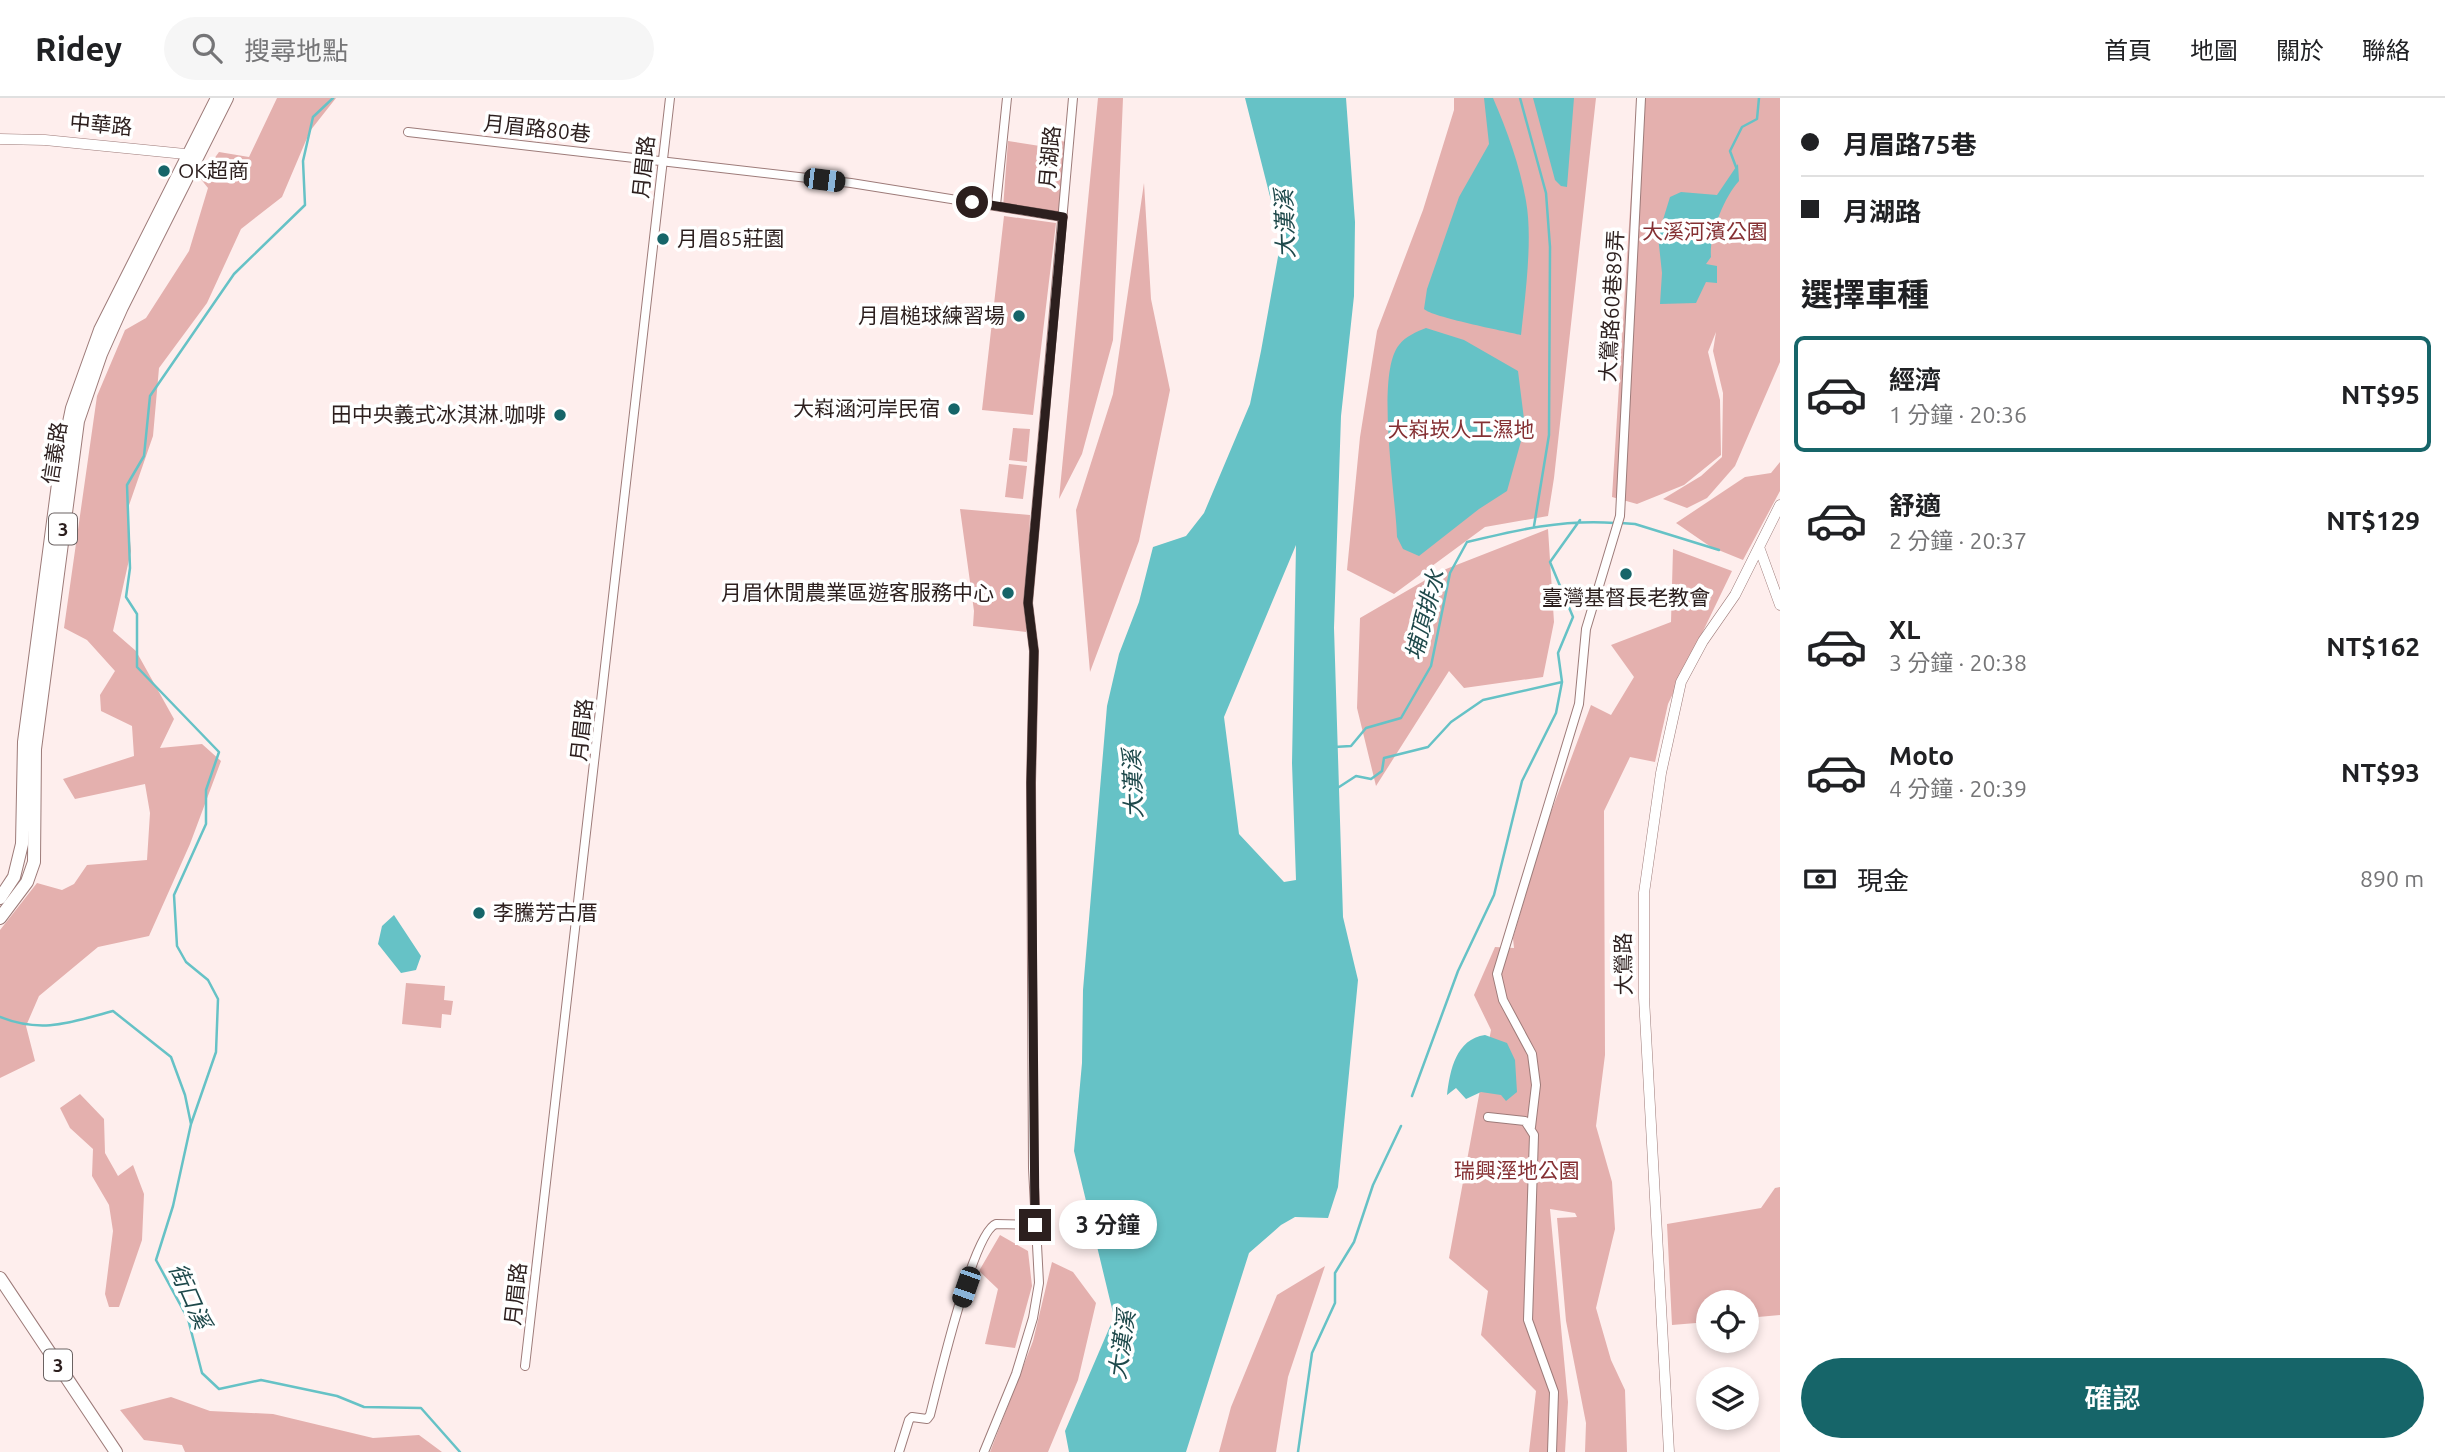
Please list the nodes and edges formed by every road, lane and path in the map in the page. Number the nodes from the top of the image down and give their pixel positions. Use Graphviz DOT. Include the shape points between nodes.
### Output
graph roads {
  1 [pos="217,98"];
  2 [pos="227,98"];
  3 [pos="670,98"];
  4 [pos="1007,98"];
  5 [pos="1073,98"];
  6 [pos="1641,98"];
  7 [pos="408,132"];
  8 [pos="0,139"];
  9 [pos="193,154"];
  10 [pos="662,160"];
  11 [pos="996,205"];
  12 [pos="1063,217"];
  13 [pos="47,459"];
  14 [pos="66,462"];
  15 [pos="1780,505"];
  16 [pos="1759,547"];
  17 [pos="1780,605"];
  18 [pos="28,762"];
  19 [pos="0,898"];
  20 [pos="0,918"];
  21 [pos="1488,1117"];
  22 [pos="1531,1127"];
  23 [pos="1035,1225"];
  24 [pos="0,1278"];
  25 [pos="0,1291"];
  26 [pos="526,1366"];
  27 [pos="107,1452"];
  28 [pos="116,1452"];
  29 [pos="900,1452"];
  30 [pos="984,1452"];
  31 [pos="1552,1452"];
  32 [pos="1669,1452"];
  1 -- 9 [label="main road, 信義路 / 3"];
  2 -- 9 [label="main road, 信義路 / 3"];
  3 -- 10 [label="street, 月眉路"];
  4 -- 11 [label="street"];
  5 -- 12 [label="street, 月湖路"];
  6 -- 22 [label="street, 大鶯路60巷89弄" via="1620,516 1586,629 1580,704 1497,974 1503,1000 1532,1054 1536,1085"];
  7 -- 10 [label="street, 月眉路80巷"];
  8 -- 9 [label="street, 中華路"];
  9 -- 14 [label="main road, 信義路 / 3" via="101,354"];
  10 -- 11 [label="street, 月眉路80巷"];
  10 -- 26 [label="street, 月眉路"];
  11 -- 12 [label="street, 月眉路80巷"];
  12 -- 23 [label="street, 月湖路" via="1028,603 1034,651"];
  13 -- 14 [label="street"];
  14 -- 18 [label="main road, 信義路 / 3"];
  15 -- 16 [label="street, 大鶯路"];
  16 -- 17 [label="street"];
  16 -- 32 [label="street, 大鶯路" via="1681,682 1661,773 1644,893 1644,1010"];
  18 -- 19 [label="main road, 信義路 / 3" via="22,844 14,877"];
  18 -- 20 [label="main road, 信義路 / 3" via="34,862 27,882"];
  21 -- 22 [label="street" via="1518,1119"];
  22 -- 31 [label="street, 大鶯路60巷89弄" via="1528,1320 1554,1392"];
  23 -- 29 [label="street" via="996,1224 986,1233 959,1306 930,1415 909,1420"];
  23 -- 30 [label="street, 月湖路" via="1039,1283 1033,1318"];
  24 -- 28 [label="main road, 3"];
  25 -- 27 [label="main road, 3"];
}
